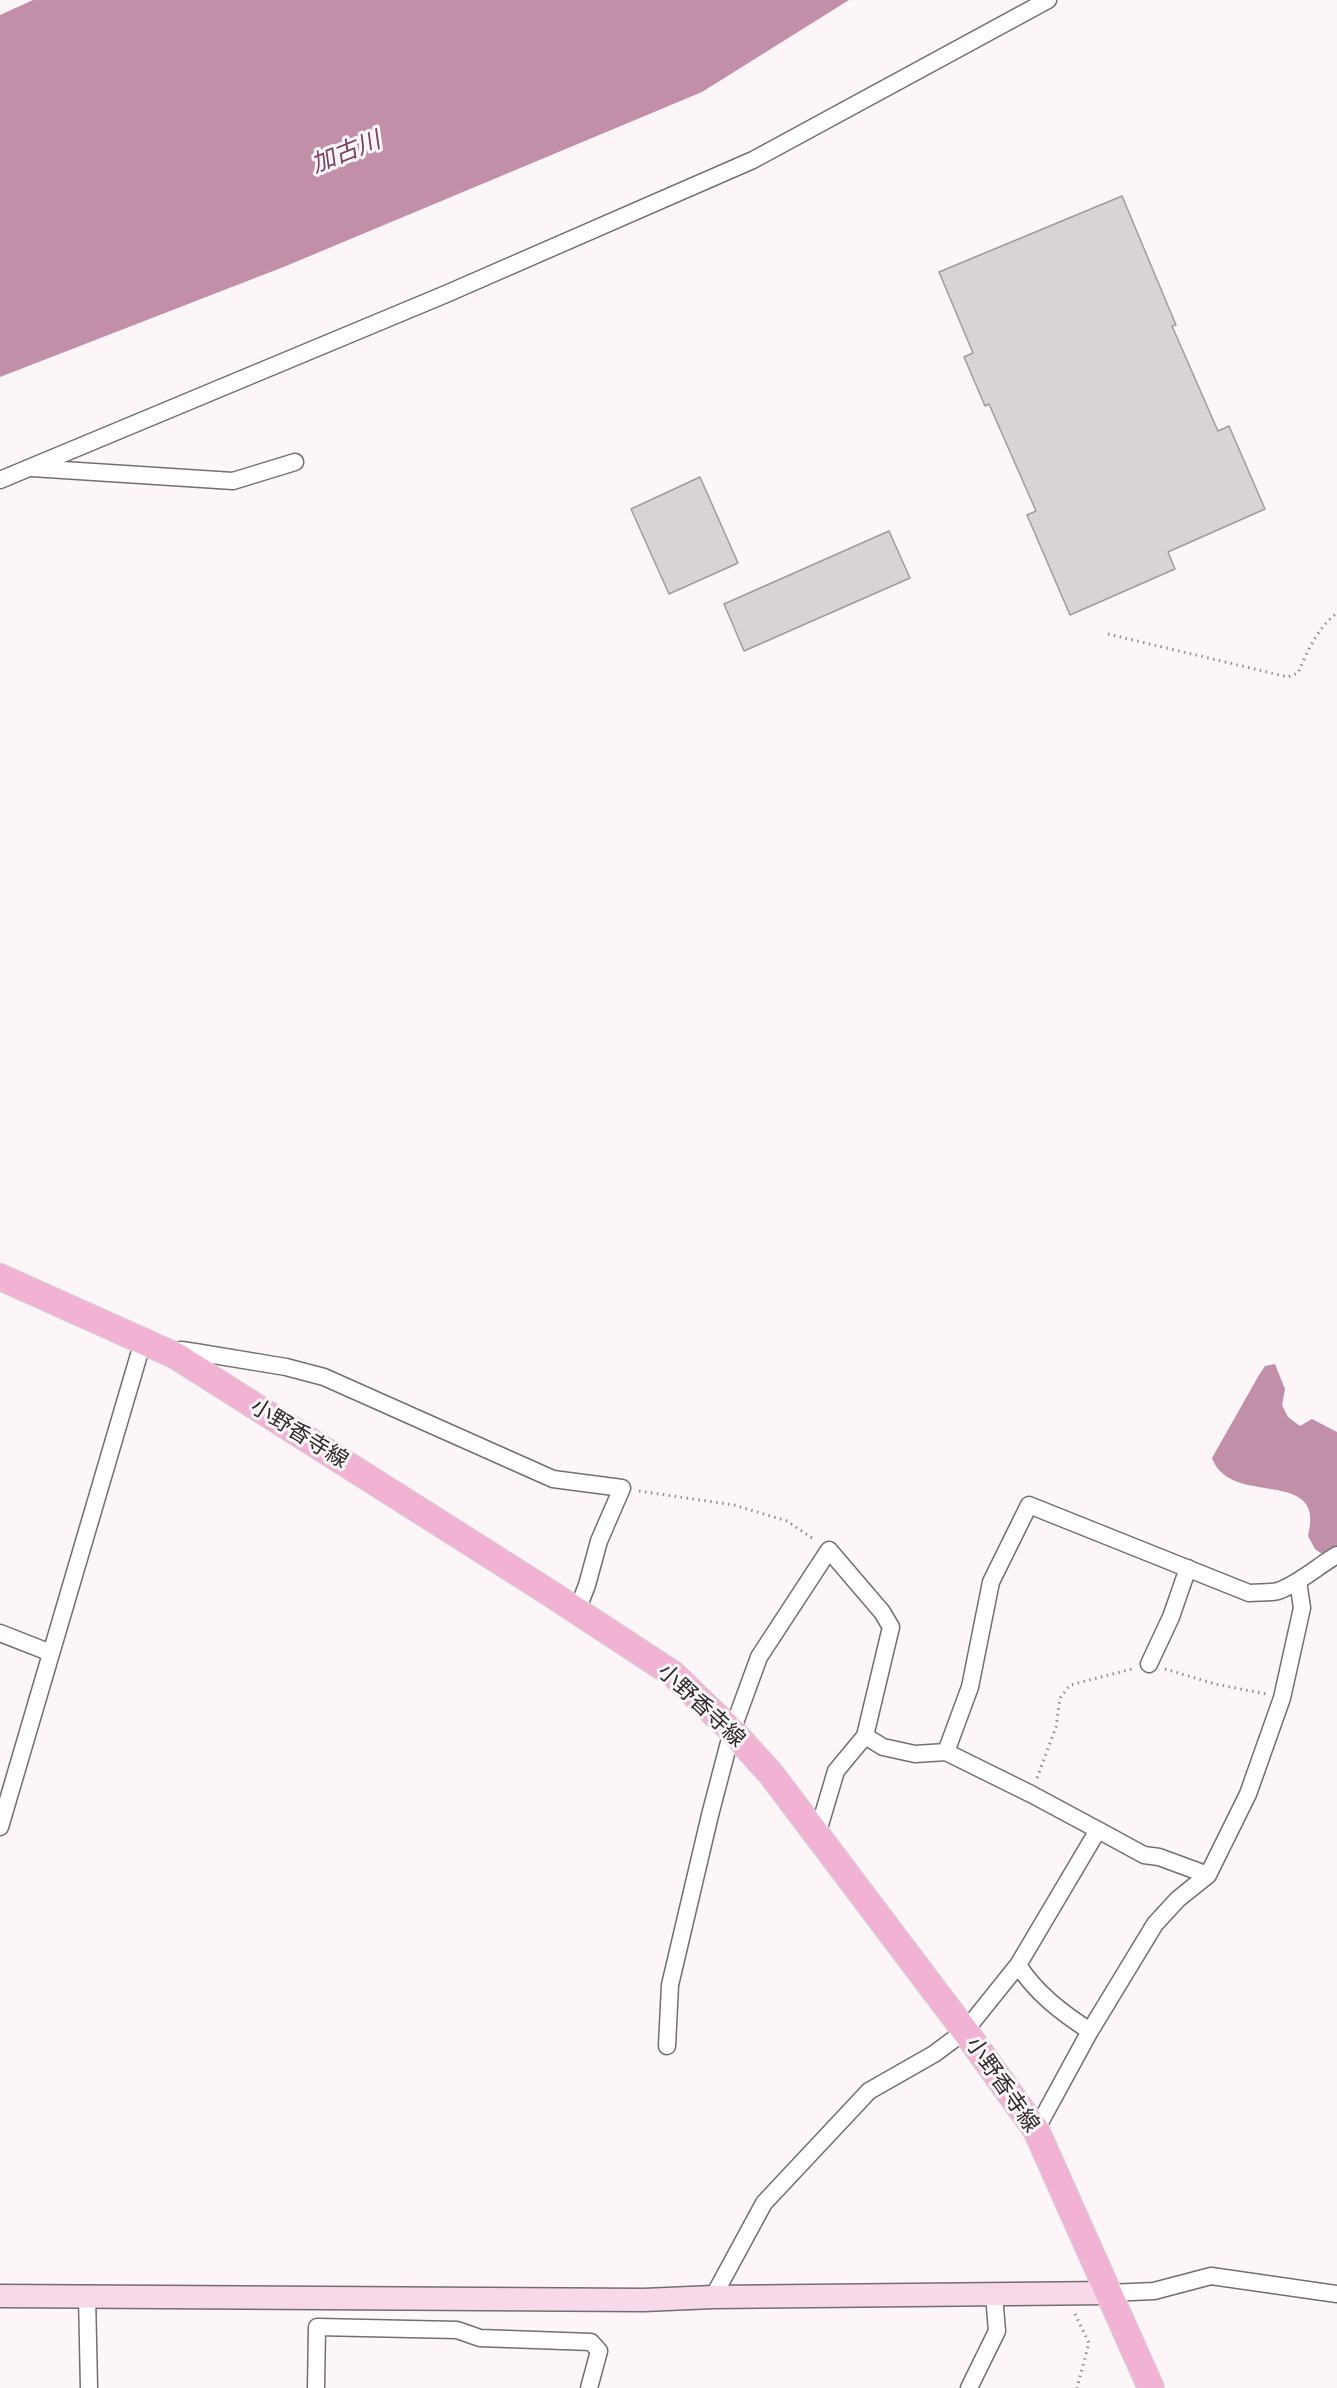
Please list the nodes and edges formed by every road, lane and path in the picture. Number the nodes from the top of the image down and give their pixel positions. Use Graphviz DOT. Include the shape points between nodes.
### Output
graph roads {
  1 [pos="1048,0"];
  2 [pos="295,462"];
  3 [pos="27,468"];
  4 [pos="0,480"];
  5 [pos="1337,613"];
  6 [pos="1108,634"];
  7 [pos="0,1277"];
  8 [pos="143,1341"];
  9 [pos="176,1356"];
  10 [pos="622,1488"];
  11 [pos="829,1550"];
  12 [pos="1337,1555"];
  13 [pos="1188,1568"];
  14 [pos="1298,1581"];
  15 [pos="577,1611"];
  16 [pos="0,1633"];
  17 [pos="51,1653"];
  18 [pos="1149,1664"];
  19 [pos="1282,1698"];
  20 [pos="732,1731"];
  21 [pos="865,1736"];
  22 [pos="946,1752"];
  23 [pos="1031,1794"];
  24 [pos="0,1827"];
  25 [pos="1098,1830"];
  26 [pos="817,1835"];
  27 [pos="1208,1875"];
  28 [pos="1018,1965"];
  29 [pos="965,2031"];
  30 [pos="1090,2031"];
  31 [pos="667,2046"];
  32 [pos="1036,2130"];
  33 [pos="1109,2293"];
  34 [pos="1065,2294"];
  35 [pos="1337,2294"];
  36 [pos="87,2295"];
  37 [pos="994,2295"];
  38 [pos="0,2296"];
  39 [pos="713,2297"];
  40 [pos="88,2388"];
  41 [pos="316,2388"];
  42 [pos="589,2388"];
  43 [pos="969,2388"];
  44 [pos="1077,2388"];
  45 [pos="1150,2388"];
  1 -- 3 [label="street" via="753,160"];
  2 -- 3 [label="street" via="233,481"];
  3 -- 4 [label="street"];
  5 -- 6 [label="path" via="1320,631 1298,673 1288,677"];
  7 -- 8 [label="main road, 小野香寺線"];
  8 -- 9 [label="main road, 小野香寺線"];
  8 -- 17 [label="street"];
  9 -- 10 [label="street" via="181,1350 324,1377 553,1479"];
  9 -- 15 [label="main road, 小野香寺線"];
  10 -- 11 [label="path" via="734,1505 787,1521"];
  10 -- 15 [label="street" via="599,1540"];
  11 -- 20 [label="street" via="759,1657"];
  11 -- 21 [label="street" via="891,1627"];
  12 -- 14 [label="street"];
  13 -- 14 [label="street" via="1249,1593 1277,1591"];
  13 -- 18 [label="street" via="1172,1617"];
  13 -- 22 [label="street" via="1029,1505 992,1582 970,1687"];
  14 -- 19 [label="street" via="1302,1608"];
  15 -- 20 [label="main road, 小野香寺線" via="673,1674"];
  16 -- 17 [label="street"];
  17 -- 24 [label="street"];
  18 -- 19 [label="path" via="1215,1684"];
  18 -- 23 [label="path" via="1070,1685 1060,1698 1056,1727"];
  19 -- 27 [label="street" via="1248,1794"];
  20 -- 26 [label="main road, 小野香寺線"];
  20 -- 31 [label="street" via="670,1985"];
  21 -- 22 [label="street" via="883,1747 915,1754"];
  21 -- 26 [label="street" via="836,1771"];
  22 -- 23 [label="street"];
  23 -- 25 [label="street"];
  25 -- 27 [label="street" via="1143,1855"];
  25 -- 28 [label="street"];
  26 -- 29 [label="main road, 小野香寺線"];
  27 -- 30 [label="street" via="1155,1924"];
  28 -- 29 [label="street"];
  28 -- 30 [label="street" via="1030,1983"];
  29 -- 32 [label="main road, 小野香寺線"];
  29 -- 39 [label="street" via="934,2054 869,2091 764,2203"];
  30 -- 32 [label="street"];
  32 -- 33 [label="main road, 小野香寺線"];
  33 -- 34 [label="street"];
  33 -- 35 [label="street" via="1154,2291 1211,2276"];
  33 -- 45 [label="main road, 小野香寺線"];
  34 -- 37 [label="street"];
  34 -- 44 [label="path" via="1089,2343"];
  36 -- 38 [label="street"];
  36 -- 39 [label="street" via="644,2300"];
  36 -- 40 [label="street"];
  37 -- 39 [label="street"];
  37 -- 43 [label="street" via="998,2331"];
  41 -- 42 [label="street" via="317,2327 458,2330 480,2338 591,2342 599,2351"];
}
